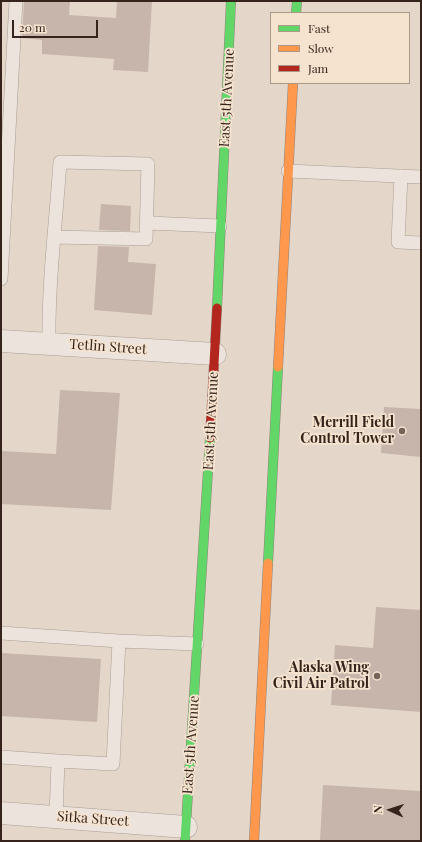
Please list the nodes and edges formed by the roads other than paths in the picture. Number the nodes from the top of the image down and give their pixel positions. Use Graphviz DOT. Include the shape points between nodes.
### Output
graph roads {
  1 [pos="16,1"];
  2 [pos="231,1"];
  3 [pos="297,1"];
  4 [pos="296,12"];
  5 [pos="293,84"];
  6 [pos="288,171"];
  7 [pos="401,176"];
  8 [pos="421,177"];
  9 [pos="147,223"];
  10 [pos="220,226"];
  11 [pos="54,237"];
  12 [pos="421,243"];
  13 [pos="1,279"];
  14 [pos="1,341"];
  15 [pos="49,344"];
  16 [pos="215,354"];
  17 [pos="1,633"];
  18 [pos="118,641"];
  19 [pos="197,644"];
  20 [pos="1,757"];
  21 [pos="58,761"];
  22 [pos="1,812"];
  23 [pos="56,816"];
  24 [pos="186,834"];
  25 [pos="254,841"];
  1 -- 13 [label="lane"];
  2 -- 10 [label="highway, East 5th Avenue"];
  3 -- 4 [label="highway"];
  5 -- 6 [label="highway"];
  6 -- 7 [label="lane"];
  6 -- 25 [label="highway"];
  7 -- 8 [label="lane"];
  7 -- 12 [label="lane" via="398,242"];
  9 -- 10 [label="lane"];
  9 -- 11 [label="lane" via="146,239"];
  9 -- 11 [label="lane" via="148,164 60,162"];
  10 -- 16 [label="highway, East 5th Avenue"];
  11 -- 15 [label="lane"];
  14 -- 15 [label="street, Tetlin Street"];
  15 -- 16 [label="street, Tetlin Street"];
  16 -- 19 [label="highway, East 5th Avenue"];
  17 -- 18 [label="lane"];
  18 -- 19 [label="lane"];
  18 -- 21 [label="lane" via="113,764"];
  19 -- 24 [label="highway, East 5th Avenue"];
  20 -- 21 [label="lane"];
  21 -- 23 [label="lane"];
  22 -- 23 [label="street, Sitka Street"];
  23 -- 24 [label="street, Sitka Street"];
}
